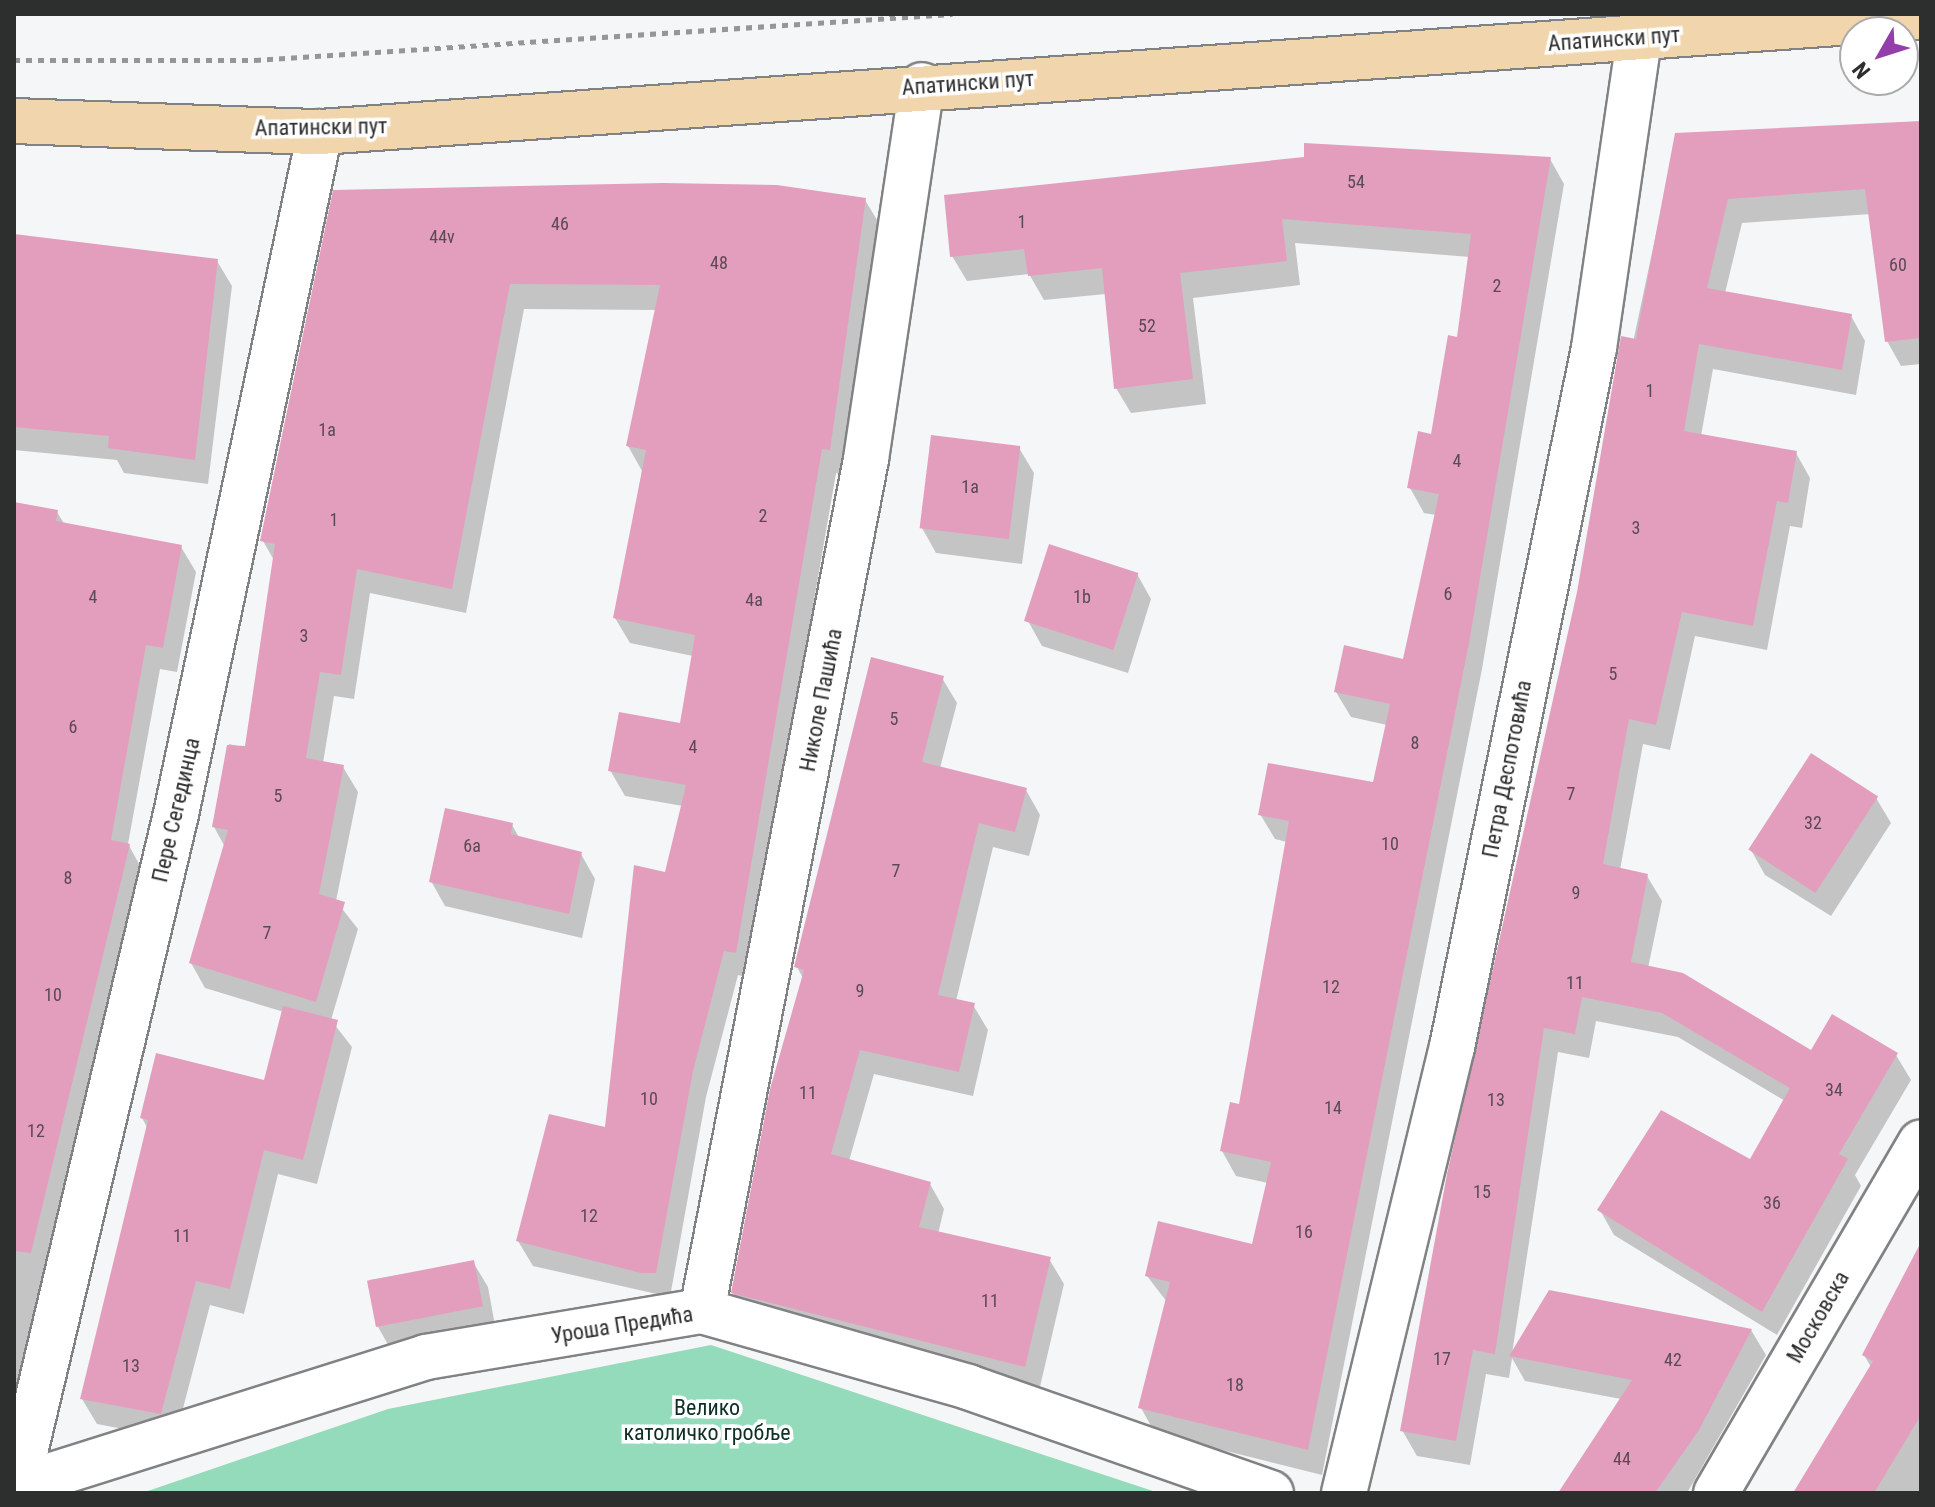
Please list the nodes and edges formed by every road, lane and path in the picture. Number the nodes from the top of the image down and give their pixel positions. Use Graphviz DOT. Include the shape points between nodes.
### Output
graph roads {
  1 [pos="952,14"];
  2 [pos="1921,17"];
  3 [pos="1639,38"];
  4 [pos="14,60"];
  5 [pos="922,85"];
  6 [pos="14,121"];
  7 [pos="320,132"];
  8 [pos="1921,1142"];
  9 [pos="702,1311"];
  10 [pos="16,1486"];
  11 [pos="1271,1493"];
  12 [pos="1344,1493"];
  13 [pos="1716,1493"];
  1 -- 4 [label="path" via="255,60"];
  2 -- 3 [label="main road, Апатински пут"];
  3 -- 5 [label="main road, Апатински пут"];
  3 -- 12 [label="street, Петра Деспотовића" via="1594,348 1452,1047"];
  5 -- 7 [label="main road, Апатински пут"];
  5 -- 9 [label="street, Николе Пашића" via="866,459"];
  6 -- 7 [label="main road, Апатински пут"];
  7 -- 10 [label="street, Пере Сегединца" via="176,814"];
  8 -- 13 [label="street, Московска"];
  9 -- 10 [label="street, Уроша Предића" via="426,1357"];
  9 -- 11 [label="street, Уроша Предића" via="968,1387"];
}
